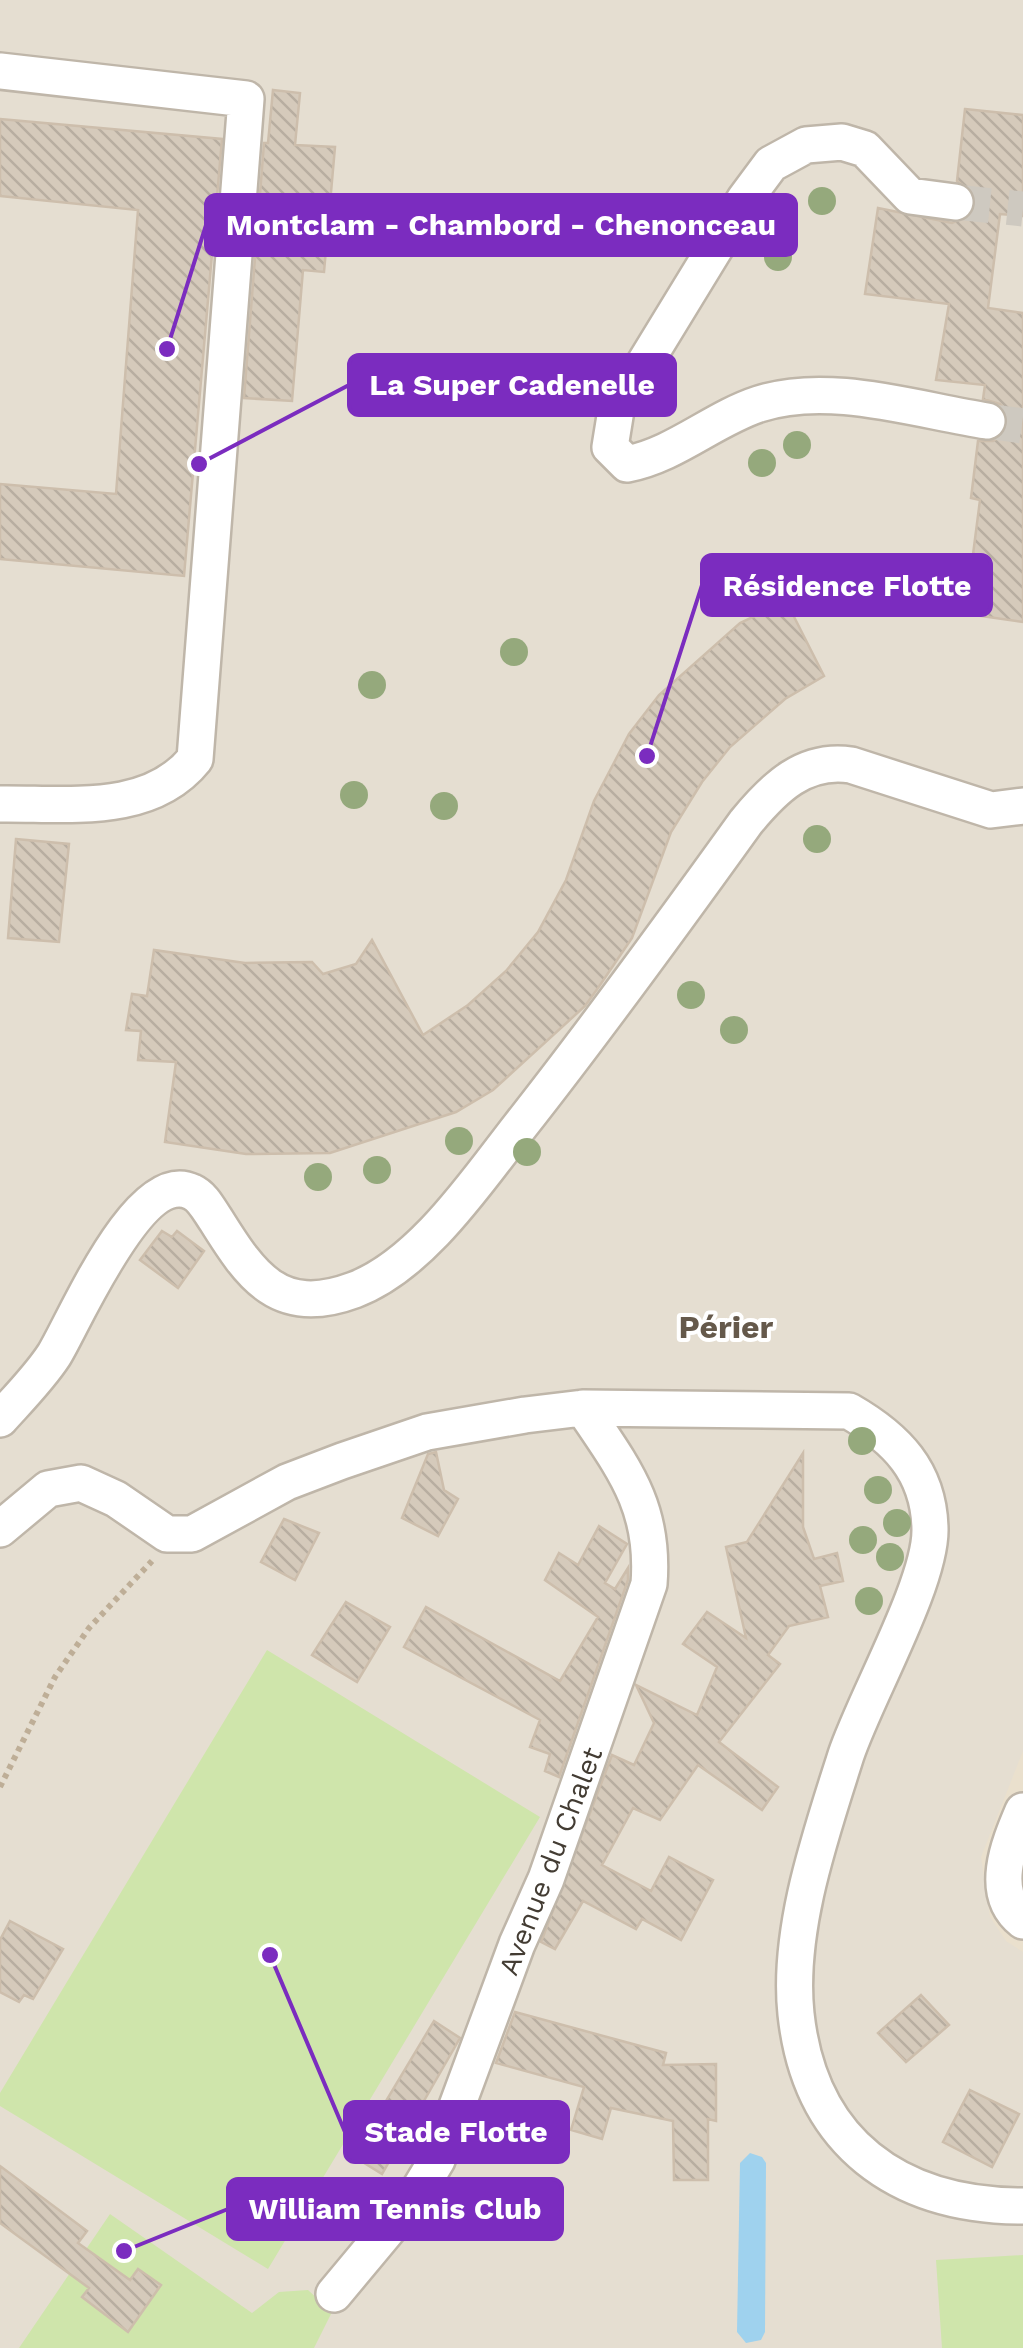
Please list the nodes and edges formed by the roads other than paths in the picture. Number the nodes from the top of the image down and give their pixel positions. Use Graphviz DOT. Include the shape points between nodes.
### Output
graph roads {
  1 [pos="0,72"];
  2 [pos="955,202"];
  3 [pos="987,421"];
  4 [pos="0,804"];
  5 [pos="1023,806"];
  6 [pos="583,1408"];
  7 [pos="0,1419"];
  8 [pos="0,1529"];
  9 [pos="1023,1811"];
  10 [pos="1023,1921"];
  11 [pos="1023,2206"];
  12 [pos="334,2294"];
  1 -- 4 [label="street" via="246,99 195,760 177,782 155,794"];
  2 -- 3 [label="street" via="910,196 865,149 842,142 806,145 772,164 616,410 610,446 627,464 649,460 785,397 824,396"];
  5 -- 7 [label="street" via="991,810 851,765 803,770 746,822 606,1018 452,1212 400,1262 357,1289 329,1297 276,1293 245,1267 194,1192 179,1188 158,1195 99,1264 53,1356"];
  6 -- 8 [label="street" via="427,1432 287,1482 192,1534 167,1534 81,1483 48,1488"];
  6 -- 11 [label="street" via="849,1412 906,1453 922,1483 930,1531 915,1588 841,1772 804,1907 796,2013 824,2112 851,2148 900,2183 990,2206"];
  6 -- 12 [label="street, Avenue du Chalet" via="644,1508 652,1546 649,1584 558,1847 437,2160"];
  9 -- 10 [label="street" via="1004,1879 1006,1900"];
}
